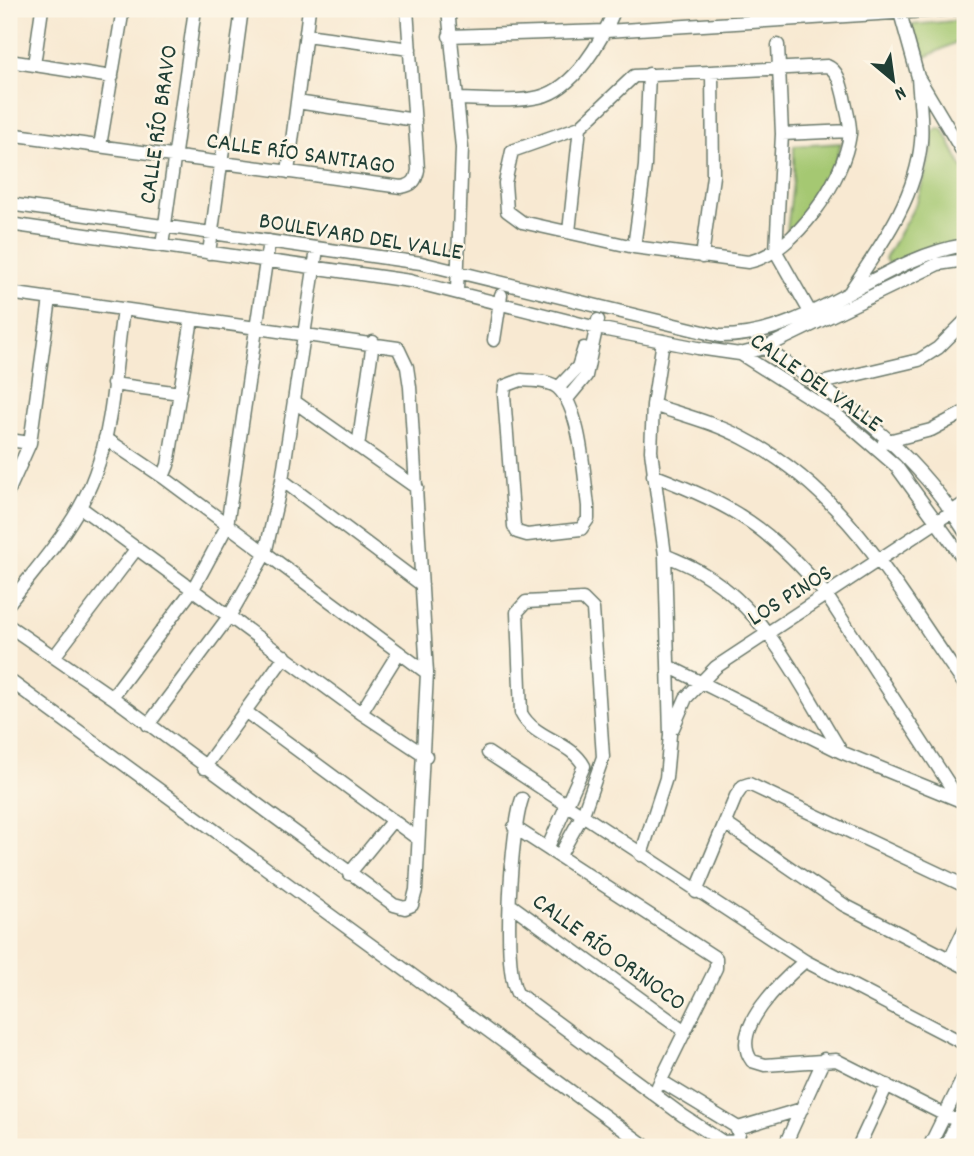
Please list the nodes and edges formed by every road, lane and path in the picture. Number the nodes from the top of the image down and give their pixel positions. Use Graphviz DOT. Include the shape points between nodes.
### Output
graph roads {
  1 [pos="42,9"];
  2 [pos="123,9"];
  3 [pos="195,9"];
  4 [pos="242,9"];
  5 [pos="309,9"];
  6 [pos="407,9"];
  7 [pos="448,9"];
  8 [pos="615,9"];
  9 [pos="958,9"];
  10 [pos="900,11"];
  11 [pos="826,14"];
  12 [pos="606,31"];
  13 [pos="306,35"];
  14 [pos="449,36"];
  15 [pos="778,45"];
  16 [pos="410,49"];
  17 [pos="9,61"];
  18 [pos="34,65"];
  19 [pos="778,70"];
  20 [pos="712,72"];
  21 [pos="649,74"];
  22 [pos="111,77"];
  23 [pos="918,77"];
  24 [pos="457,99"];
  25 [pos="297,102"];
  26 [pos="415,120"];
  27 [pos="580,127"];
  28 [pos="850,131"];
  29 [pos="9,134"];
  30 [pos="782,134"];
  31 [pos="100,146"];
  32 [pos="174,156"];
  33 [pos="965,156"];
  34 [pos="221,163"];
  35 [pos="288,172"];
  36 [pos="9,204"];
  37 [pos="9,224"];
  38 [pos="164,226"];
  39 [pos="569,232"];
  40 [pos="212,233"];
  41 [pos="269,241"];
  42 [pos="162,246"];
  43 [pos="965,246"];
  44 [pos="634,247"];
  45 [pos="317,248"];
  46 [pos="776,252"];
  47 [pos="209,253"];
  48 [pos="702,257"];
  49 [pos="965,260"];
  50 [pos="266,261"];
  51 [pos="314,268"];
  52 [pos="457,270"];
  53 [pos="502,285"];
  54 [pos="457,291"];
  55 [pos="849,292"];
  56 [pos="9,293"];
  57 [pos="50,299"];
  58 [pos="499,303"];
  59 [pos="597,307"];
  60 [pos="123,310"];
  61 [pos="810,312"];
  62 [pos="192,318"];
  63 [pos="965,321"];
  64 [pos="593,327"];
  65 [pos="256,328"];
  66 [pos="305,335"];
  67 [pos="744,335"];
  68 [pos="720,336"];
  69 [pos="494,340"];
  70 [pos="663,341"];
  71 [pos="373,342"];
  72 [pos="764,348"];
  73 [pos="740,354"];
  74 [pos="821,383"];
  75 [pos="113,384"];
  76 [pos="558,388"];
  77 [pos="180,393"];
  78 [pos="567,399"];
  79 [pos="295,402"];
  80 [pos="653,405"];
  81 [pos="965,412"];
  82 [pos="105,438"];
  83 [pos="9,440"];
  84 [pos="891,440"];
  85 [pos="30,443"];
  86 [pos="873,446"];
  87 [pos="358,447"];
  88 [pos="653,475"];
  89 [pos="163,477"];
  90 [pos="282,480"];
  91 [pos="416,488"];
  92 [pos="9,490"];
  93 [pos="965,503"];
  94 [pos="80,507"];
  95 [pos="952,511"];
  96 [pos="937,520"];
  97 [pos="227,526"];
  98 [pos="965,533"];
  99 [pos="137,548"];
  100 [pos="265,554"];
  101 [pos="665,555"];
  102 [pos="881,561"];
  103 [pos="965,561"];
  104 [pos="422,585"];
  105 [pos="193,589"];
  106 [pos="827,596"];
  107 [pos="9,603"];
  108 [pos="230,615"];
  109 [pos="9,626"];
  110 [pos="766,633"];
  111 [pos="400,652"];
  112 [pos="285,656"];
  113 [pos="54,657"];
  114 [pos="670,667"];
  115 [pos="427,673"];
  116 [pos="9,680"];
  117 [pos="700,680"];
  118 [pos="965,685"];
  119 [pos="112,697"];
  120 [pos="246,712"];
  121 [pos="361,713"];
  122 [pos="148,725"];
  123 [pos="670,734"];
  124 [pos="841,752"];
  125 [pos="488,754"];
  126 [pos="426,756"];
  127 [pos="204,768"];
  128 [pos="522,799"];
  129 [pos="963,802"];
  130 [pos="569,804"];
  131 [pos="583,814"];
  132 [pos="393,820"];
  133 [pos="726,824"];
  134 [pos="514,827"];
  135 [pos="418,839"];
  136 [pos="548,847"];
  137 [pos="560,855"];
  138 [pos="641,855"];
  139 [pos="349,874"];
  140 [pos="965,886"];
  141 [pos="696,892"];
  142 [pos="511,905"];
  143 [pos="965,928"];
  144 [pos="950,960"];
  145 [pos="805,961"];
  146 [pos="965,967"];
  147 [pos="685,1031"];
  148 [pos="965,1044"];
  149 [pos="824,1059"];
  150 [pos="965,1074"];
  151 [pos="661,1081"];
  152 [pos="887,1085"];
  153 [pos="653,1095"];
  154 [pos="965,1106"];
  155 [pos="802,1109"];
  156 [pos="945,1114"];
  157 [pos="961,1123"];
  158 [pos="738,1128"];
  159 [pos="647,1147"];
  160 [pos="784,1147"];
  161 [pos="858,1147"];
  162 [pos="929,1147"];
  163 [pos="945,1147"];
  1 -- 18 [label="street"];
  2 -- 22 [label="street"];
  3 -- 32 [label="street, CALLE RÍO BRAVO"];
  4 -- 34 [label="street"];
  5 -- 13 [label="street"];
  6 -- 16 [label="street, CALLE RÍO SANTIAGO"];
  7 -- 14 [label="street"];
  8 -- 12 [label="street"];
  9 -- 10 [label="street"];
  10 -- 11 [label="street"];
  10 -- 23 [label="street"];
  11 -- 12 [label="street"];
  12 -- 14 [label="street"];
  12 -- 24 [label="street" via="562,85 539,97"];
  13 -- 16 [label="street"];
  13 -- 25 [label="street"];
  14 -- 24 [label="street"];
  15 -- 19 [label="street"];
  16 -- 26 [label="street, CALLE RÍO SANTIAGO"];
  17 -- 18 [label="street"];
  18 -- 22 [label="street"];
  19 -- 20 [label="street"];
  19 -- 28 [label="street" via="831,67 841,85"];
  19 -- 30 [label="street"];
  20 -- 21 [label="street"];
  20 -- 48 [label="street" via="713,176"];
  21 -- 27 [label="street" via="628,79"];
  21 -- 44 [label="street" via="645,166"];
  22 -- 31 [label="street"];
  23 -- 33 [label="street"];
  23 -- 55 [label="street" via="921,142 913,181 884,240"];
  24 -- 52 [label="street" via="463,184"];
  25 -- 26 [label="street"];
  25 -- 35 [label="street"];
  26 -- 35 [label="street, CALLE RÍO SANTIAGO" via="418,170 409,186"];
  27 -- 39 [label="street"];
  27 -- 39 [label="street" via="512,151 505,183 504,205 512,218"];
  28 -- 30 [label="street"];
  28 -- 46 [label="street" via="831,188"];
  29 -- 31 [label="street, CALLE RÍO SANTIAGO"];
  30 -- 46 [label="street"];
  31 -- 32 [label="street, CALLE RÍO SANTIAGO"];
  32 -- 34 [label="street, CALLE RÍO SANTIAGO"];
  32 -- 38 [label="street, CALLE RÍO BRAVO"];
  34 -- 35 [label="street, CALLE RÍO SANTIAGO"];
  34 -- 40 [label="street"];
  36 -- 38 [label="street, BOULEVARD DEL VALLE"];
  37 -- 42 [label="street, BOULEVARD DEL VALLE"];
  38 -- 40 [label="street, BOULEVARD DEL VALLE"];
  38 -- 42 [label="street, CALLE RÍO BRAVO"];
  39 -- 44 [label="street"];
  40 -- 41 [label="street, BOULEVARD DEL VALLE"];
  40 -- 47 [label="street"];
  41 -- 45 [label="street, BOULEVARD DEL VALLE"];
  41 -- 50 [label="street"];
  42 -- 47 [label="street, BOULEVARD DEL VALLE"];
  43 -- 55 [label="street, BOULEVARD DEL VALLE" via="919,258"];
  44 -- 48 [label="street"];
  45 -- 51 [label="street"];
  45 -- 52 [label="street, BOULEVARD DEL VALLE"];
  46 -- 48 [label="street" via="748,262"];
  46 -- 61 [label="street"];
  47 -- 50 [label="street, BOULEVARD DEL VALLE"];
  49 -- 72 [label="street" via="938,264"];
  50 -- 51 [label="street, BOULEVARD DEL VALLE"];
  50 -- 65 [label="street"];
  51 -- 54 [label="street, BOULEVARD DEL VALLE"];
  51 -- 66 [label="street"];
  52 -- 53 [label="street, BOULEVARD DEL VALLE"];
  52 -- 54 [label="street"];
  53 -- 58 [label="street"];
  53 -- 59 [label="street, BOULEVARD DEL VALLE"];
  54 -- 58 [label="street, BOULEVARD DEL VALLE"];
  55 -- 61 [label="street, BOULEVARD DEL VALLE"];
  56 -- 57 [label="street"];
  57 -- 60 [label="street"];
  57 -- 85 [label="street"];
  58 -- 64 [label="street, BOULEVARD DEL VALLE"];
  58 -- 69 [label="street"];
  59 -- 64 [label="street"];
  59 -- 68 [label="street, BOULEVARD DEL VALLE"];
  60 -- 62 [label="street"];
  60 -- 75 [label="street"];
  61 -- 67 [label="street, BOULEVARD DEL VALLE"];
  62 -- 65 [label="street"];
  62 -- 77 [label="street"];
  63 -- 74 [label="street" via="939,348 919,360"];
  64 -- 70 [label="street, BOULEVARD DEL VALLE"];
  64 -- 76 [label="street" via="578,367"];
  64 -- 78 [label="street" via="586,376"];
  65 -- 66 [label="street"];
  65 -- 97 [label="street"];
  66 -- 71 [label="street"];
  66 -- 79 [label="street"];
  67 -- 68 [label="street, BOULEVARD DEL VALLE"];
  67 -- 72 [label="street, CALLE DEL VALLE"];
  68 -- 73 [label="street, CALLE DEL VALLE"];
  70 -- 73 [label="street, BOULEVARD DEL VALLE"];
  70 -- 80 [label="street"];
  71 -- 87 [label="street"];
  71 -- 91 [label="street" via="398,348 407,367"];
  72 -- 73 [label="street"];
  72 -- 74 [label="street, CALLE DEL VALLE"];
  73 -- 86 [label="street, CALLE DEL VALLE" via="804,392"];
  74 -- 84 [label="street, CALLE DEL VALLE"];
  75 -- 77 [label="street"];
  75 -- 82 [label="street"];
  76 -- 78 [label="street"];
  76 -- 78 [label="street" via="520,380 504,390 512,518 522,534 574,531 588,519 576,428"];
  77 -- 89 [label="street"];
  79 -- 87 [label="street"];
  79 -- 90 [label="street"];
  80 -- 88 [label="street"];
  80 -- 102 [label="street" via="720,428 778,459 841,512"];
  81 -- 84 [label="street" via="932,430"];
  82 -- 89 [label="street"];
  82 -- 94 [label="street"];
  83 -- 85 [label="street"];
  84 -- 86 [label="street"];
  84 -- 95 [label="street, CALLE DEL VALLE"];
  85 -- 92 [label="street"];
  86 -- 96 [label="street, CALLE DEL VALLE" via="909,481"];
  87 -- 91 [label="street"];
  88 -- 101 [label="street"];
  88 -- 106 [label="street" via="757,524"];
  89 -- 97 [label="street"];
  90 -- 100 [label="street"];
  90 -- 104 [label="street"];
  91 -- 104 [label="street"];
  93 -- 95 [label="street, LOS PINOS"];
  94 -- 99 [label="street"];
  94 -- 107 [label="street"];
  95 -- 96 [label="street, LOS PINOS"];
  95 -- 98 [label="street, CALLE DEL VALLE"];
  96 -- 102 [label="street, LOS PINOS"];
  96 -- 103 [label="street, CALLE DEL VALLE"];
  97 -- 100 [label="street"];
  97 -- 105 [label="street"];
  99 -- 105 [label="street"];
  99 -- 113 [label="street"];
  100 -- 108 [label="street"];
  100 -- 111 [label="street"];
  101 -- 110 [label="street" via="726,589"];
  101 -- 114 [label="street"];
  102 -- 106 [label="street, LOS PINOS"];
  102 -- 118 [label="street"];
  104 -- 115 [label="street"];
  105 -- 108 [label="street"];
  105 -- 119 [label="street"];
  106 -- 110 [label="street, LOS PINOS"];
  106 -- 129 [label="street"];
  108 -- 112 [label="street"];
  108 -- 122 [label="street"];
  109 -- 113 [label="street"];
  110 -- 117 [label="street, LOS PINOS"];
  110 -- 124 [label="street"];
  111 -- 115 [label="street"];
  111 -- 121 [label="street"];
  112 -- 120 [label="street"];
  112 -- 121 [label="street"];
  113 -- 119 [label="street"];
  114 -- 117 [label="street"];
  114 -- 123 [label="street"];
  115 -- 126 [label="street"];
  116 -- 159 [label="street"];
  117 -- 123 [label="street, LOS PINOS"];
  117 -- 124 [label="street"];
  119 -- 122 [label="street"];
  120 -- 127 [label="street"];
  120 -- 132 [label="street"];
  121 -- 126 [label="street"];
  122 -- 127 [label="street"];
  123 -- 138 [label="street" via="666,778"];
  124 -- 129 [label="street"];
  125 -- 130 [label="street"];
  126 -- 135 [label="street"];
  127 -- 139 [label="street"];
  128 -- 134 [label="street"];
  130 -- 131 [label="street"];
  130 -- 131 [label="street" via="583,762 528,725 520,713 517,612 526,602 583,599 593,609 603,747"];
  130 -- 136 [label="street"];
  131 -- 137 [label="street"];
  131 -- 138 [label="street"];
  132 -- 135 [label="street"];
  132 -- 139 [label="street"];
  133 -- 140 [label="street" via="739,790 749,784"];
  133 -- 141 [label="street"];
  133 -- 144 [label="street" via="844,905"];
  134 -- 136 [label="street"];
  134 -- 142 [label="street"];
  135 -- 139 [label="street" via="415,901 408,907 394,905"];
  136 -- 137 [label="street"];
  137 -- 147 [label="street" via="716,958 716,968"];
  138 -- 141 [label="street"];
  141 -- 145 [label="street"];
  142 -- 147 [label="street, CALLE RÍO ORINOCO"];
  142 -- 153 [label="street" via="512,980 517,993"];
  143 -- 144 [label="street"];
  144 -- 146 [label="street"];
  145 -- 148 [label="street"];
  145 -- 149 [label="street" via="760,1008 747,1050 752,1061 765,1065"];
  147 -- 151 [label="street"];
  149 -- 152 [label="street" via="836,1060"];
  149 -- 155 [label="street"];
  150 -- 156 [label="street"];
  151 -- 153 [label="street"];
  151 -- 158 [label="street"];
  152 -- 156 [label="street"];
  152 -- 161 [label="street"];
  153 -- 158 [label="street" via="723,1142 737,1141"];
  154 -- 157 [label="street"];
  155 -- 158 [label="street"];
  155 -- 160 [label="street"];
  156 -- 157 [label="street"];
  156 -- 162 [label="street"];
  157 -- 163 [label="street"];
}
